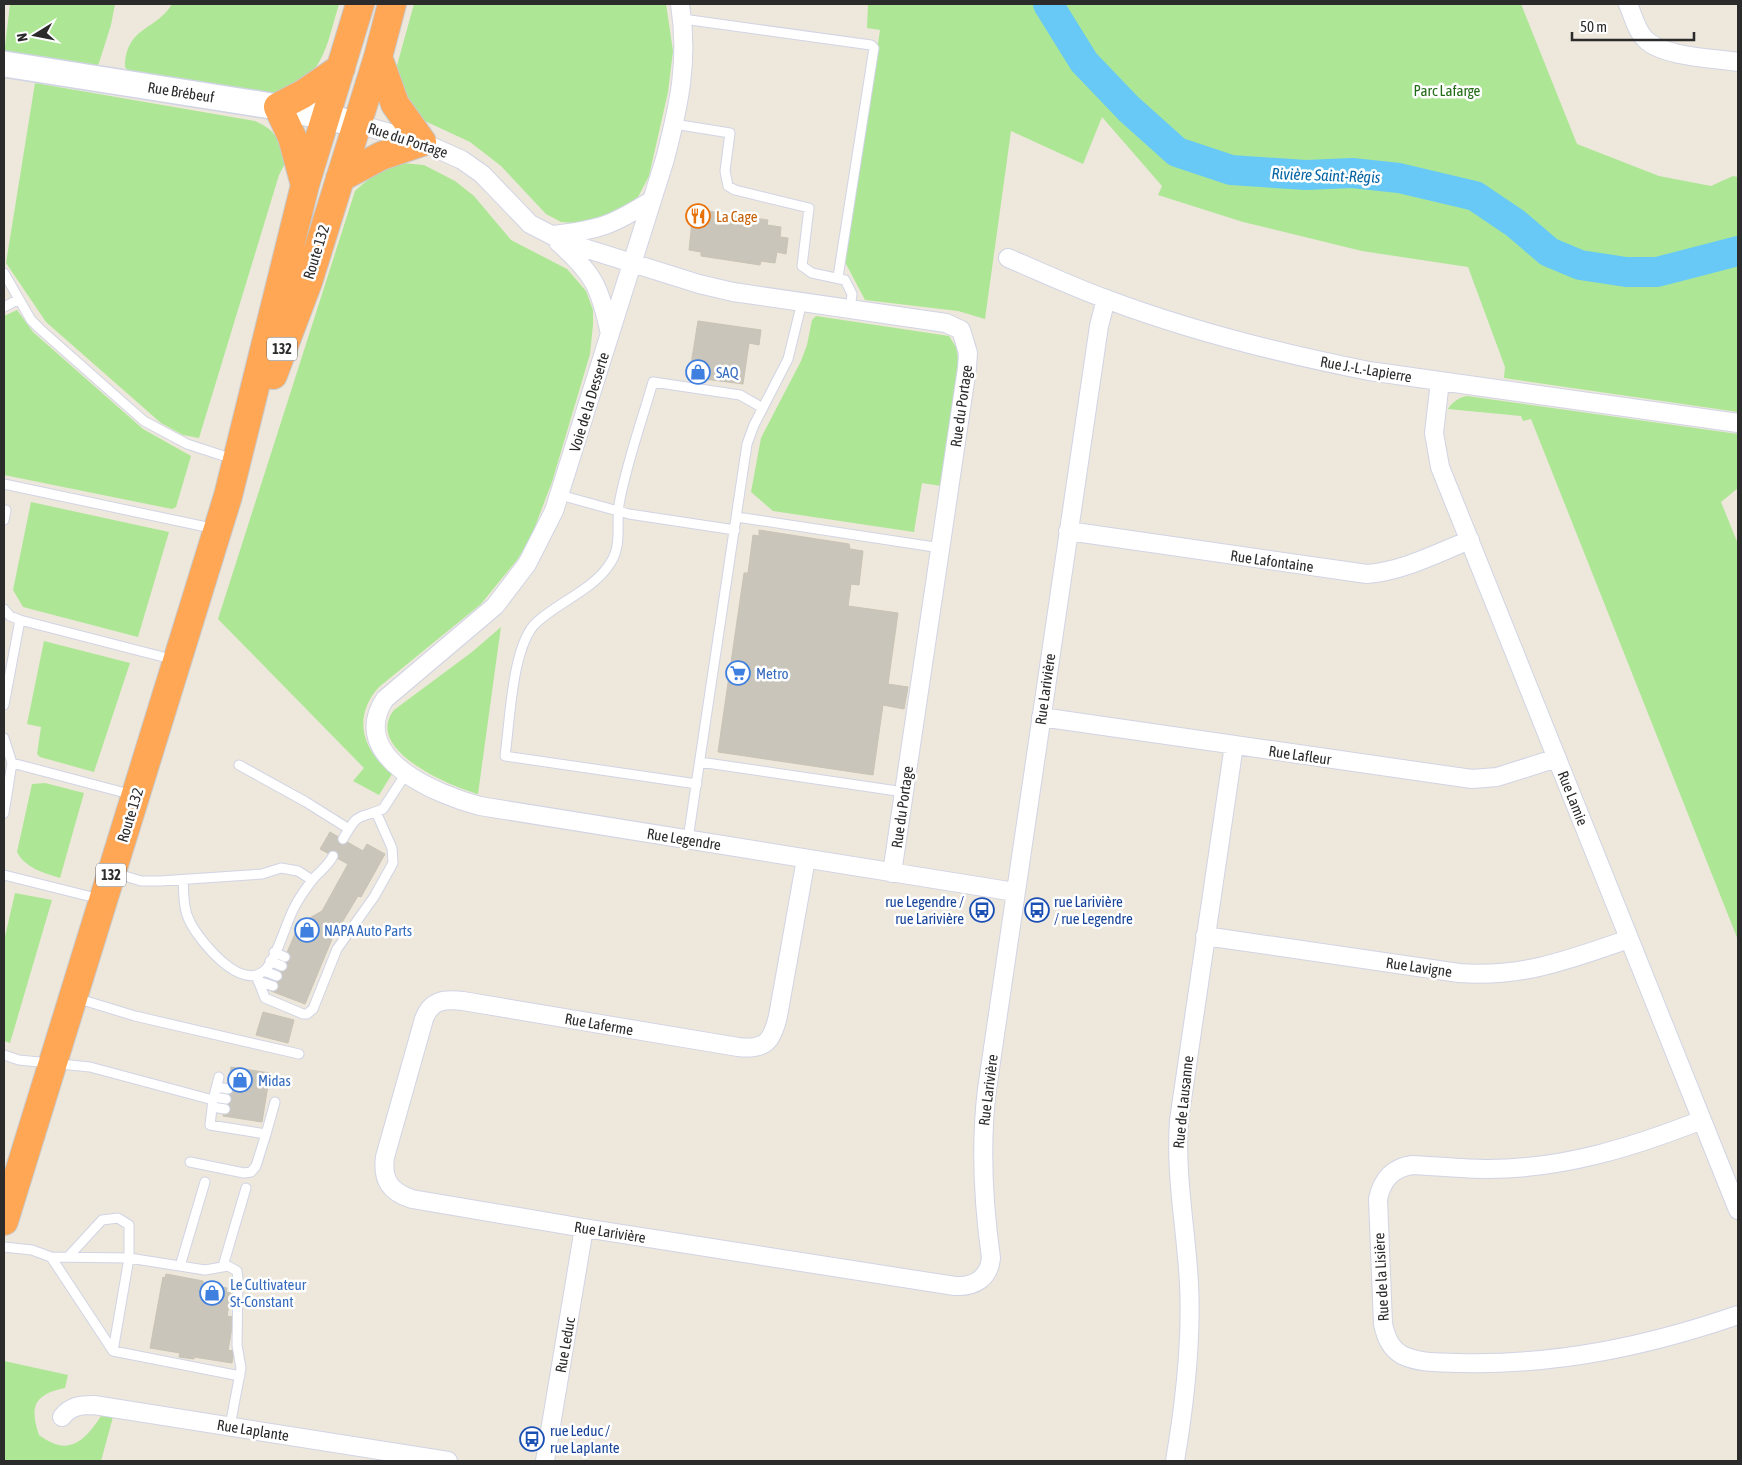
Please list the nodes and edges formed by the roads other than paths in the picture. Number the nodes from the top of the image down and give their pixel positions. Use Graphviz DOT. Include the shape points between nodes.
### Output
graph roads {
  1 [pos="360,4"];
  2 [pos="392,4"];
  3 [pos="1628,4"];
  4 [pos="681,11"];
  5 [pos="378,56"];
  6 [pos="1738,62"];
  7 [pos="4,64"];
  8 [pos="341,68"];
  9 [pos="278,107"];
  10 [pos="326,117"];
  11 [pos="357,124"];
  12 [pos="674,124"];
  13 [pos="422,142"];
  14 [pos="340,178"];
  15 [pos="304,185"];
  16 [pos="652,200"];
  17 [pos="550,235"];
  18 [pos="1008,258"];
  19 [pos="632,263"];
  20 [pos="4,273"];
  21 [pos="838,277"];
  22 [pos="20,299"];
  23 [pos="1106,299"];
  24 [pos="802,302"];
  25 [pos="4,307"];
  26 [pos="850,309"];
  27 [pos="610,334"];
  28 [pos="1440,381"];
  29 [pos="763,408"];
  30 [pos="1738,423"];
  31 [pos="239,461"];
  32 [pos="4,484"];
  33 [pos="560,495"];
  34 [pos="4,510"];
  35 [pos="619,512"];
  36 [pos="736,517"];
  37 [pos="4,520"];
  38 [pos="218,529"];
  39 [pos="735,530"];
  40 [pos="1068,531"];
  41 [pos="1470,540"];
  42 [pos="941,548"];
  43 [pos="4,609"];
  44 [pos="20,620"];
  45 [pos="178,661"];
  46 [pos="4,705"];
  47 [pos="1041,717"];
  48 [pos="376,736"];
  49 [pos="4,738"];
  50 [pos="1234,745"];
  51 [pos="1557,758"];
  52 [pos="700,762"];
  53 [pos="12,763"];
  54 [pos="239,764"];
  55 [pos="407,772"];
  56 [pos="697,784"];
  57 [pos="904,792"];
  58 [pos="136,796"];
  59 [pos="376,812"];
  60 [pos="4,813"];
  61 [pos="349,829"];
  62 [pos="343,839"];
  63 [pos="688,839"];
  64 [pos="333,856"];
  65 [pos="806,859"];
  66 [pos="112,872"];
  67 [pos="892,873"];
  68 [pos="4,874"];
  69 [pos="183,880"];
  70 [pos="312,880"];
  71 [pos="1015,892"];
  72 [pos="103,900"];
  73 [pos="1205,936"];
  74 [pos="1630,938"];
  75 [pos="272,957"];
  76 [pos="285,957"];
  77 [pos="282,966"];
  78 [pos="259,975"];
  79 [pos="277,976"];
  80 [pos="273,986"];
  81 [pos="73,998"];
  82 [pos="299,1054"];
  83 [pos="4,1055"];
  84 [pos="53,1062"];
  85 [pos="219,1077"];
  86 [pos="216,1087"];
  87 [pos="228,1089"];
  88 [pos="226,1099"];
  89 [pos="213,1101"];
  90 [pos="275,1102"];
  91 [pos="224,1109"];
  92 [pos="1702,1120"];
  93 [pos="266,1134"];
  94 [pos="190,1162"];
  95 [pos="205,1182"];
  96 [pos="388,1185"];
  97 [pos="246,1188"];
  98 [pos="1738,1210"];
  99 [pos="4,1220"];
  100 [pos="584,1228"];
  101 [pos="4,1246"];
  102 [pos="52,1257"];
  103 [pos="68,1257"];
  104 [pos="129,1258"];
  105 [pos="180,1266"];
  106 [pos="223,1266"];
  107 [pos="1738,1315"];
  108 [pos="113,1351"];
  109 [pos="240,1376"];
  110 [pos="62,1417"];
  111 [pos="230,1426"];
  112 [pos="448,1461"];
  113 [pos="545,1461"];
  114 [pos="1175,1461"];
  1 -- 8 [label="highway, Route 132 / 132"];
  2 -- 5 [label="highway, Route 132 / 132"];
  3 -- 6 [label="street" via="1640,34 1652,45 1672,52"];
  4 -- 12 [label="street, Voie de la Desserte" via="684,69"];
  4 -- 21 [label="lane" via="874,48"];
  5 -- 11 [label="highway, Route 132 / 132"];
  5 -- 13 [label="highway" via="395,104"];
  7 -- 9 [label="street, Rue Brébeuf"];
  8 -- 9 [label="highway"];
  8 -- 10 [label="highway, Route 132 / 132"];
  9 -- 10 [label="street, Rue Brébeuf"];
  9 -- 15 [label="highway" via="292,136"];
  10 -- 11 [label="street, Rue Brébeuf"];
  10 -- 15 [label="highway, Route 132 / 132"];
  11 -- 13 [label="street, Rue du Portage"];
  11 -- 14 [label="highway, Route 132 / 132"];
  12 -- 16 [label="street, Voie de la Desserte"];
  12 -- 21 [label="lane" via="730,133 725,171 728,186 769,200 809,208 802,266 812,273"];
  13 -- 14 [label="highway" via="381,156"];
  13 -- 17 [label="street, Rue du Portage" via="454,155 475,169 522,218"];
  14 -- 31 [label="highway, Route 132 / 132" via="308,282"];
  15 -- 31 [label="highway, Route 132 / 132"];
  16 -- 17 [label="street" via="610,225"];
  16 -- 19 [label="street, Voie de la Desserte"];
  17 -- 19 [label="street, Rue du Portage"];
  17 -- 27 [label="street, Rue du Portage" via="592,277 600,291"];
  18 -- 23 [label="street, Rue J.-L.-Lapierre"];
  19 -- 24 [label="street, Rue du Portage" via="714,288"];
  19 -- 27 [label="street, Voie de la Desserte"];
  20 -- 22 [label="lane"];
  21 -- 26 [label="lane" via="850,287"];
  22 -- 25 [label="lane"];
  22 -- 31 [label="lane" via="40,329 144,421 187,444"];
  23 -- 28 [label="street, Rue J.-L.-Lapierre" via="1274,350 1369,371"];
  23 -- 40 [label="street, Rue Larivière" via="1099,326"];
  24 -- 26 [label="street, Rue du Portage"];
  24 -- 29 [label="lane" via="788,359"];
  26 -- 42 [label="street, Rue du Portage" via="954,325 961,330 967,368"];
  27 -- 33 [label="street, Voie de la Desserte"];
  28 -- 30 [label="street, Rue J.-L.-Lapierre"];
  28 -- 41 [label="street, Rue Lamie" via="1435,418 1436,450"];
  29 -- 35 [label="lane" via="740,395 653,382 620,497"];
  29 -- 36 [label="lane" via="747,444"];
  31 -- 38 [label="highway, Route 132 / 132"];
  32 -- 38 [label="lane"];
  33 -- 35 [label="lane"];
  33 -- 48 [label="street, Voie de la Desserte" via="538,546 507,592 482,618 385,699 374,720"];
  34 -- 37 [label="lane"];
  35 -- 39 [label="lane"];
  35 -- 56 [label="lane" via="618,541 611,562 593,582 537,622 522,644 505,756"];
  36 -- 39 [label="lane"];
  36 -- 42 [label="lane"];
  38 -- 45 [label="highway, Route 132 / 132"];
  39 -- 52 [label="lane"];
  40 -- 41 [label="street, Rue Lafontaine" via="1367,574 1405,566"];
  40 -- 47 [label="street, Rue Larivière"];
  41 -- 51 [label="street, Rue Lamie"];
  42 -- 57 [label="street, Rue du Portage"];
  43 -- 44 [label="lane"];
  44 -- 45 [label="lane"];
  44 -- 46 [label="lane"];
  45 -- 58 [label="highway, Route 132 / 132"];
  47 -- 50 [label="street, Rue Lafleur"];
  47 -- 71 [label="street, Rue Larivière"];
  48 -- 55 [label="street, Rue Legendre" via="385,753"];
  49 -- 53 [label="lane"];
  50 -- 51 [label="street, Rue Lafleur" via="1472,780 1497,777"];
  50 -- 73 [label="street, Rue de Lausanne"];
  51 -- 74 [label="street, Rue Lamie"];
  52 -- 56 [label="lane"];
  52 -- 57 [label="lane"];
  53 -- 58 [label="lane"];
  53 -- 60 [label="lane"];
  54 -- 61 [label="lane"];
  55 -- 59 [label="lane" via="389,802"];
  55 -- 63 [label="street, Rue Legendre" via="440,793 480,806"];
  56 -- 63 [label="lane"];
  57 -- 67 [label="street, Rue du Portage"];
  58 -- 66 [label="highway, Route 132 / 132"];
  59 -- 61 [label="lane" via="360,815"];
  59 -- 78 [label="lane" via="392,848 393,863 337,950 313,1010 303,1014 271,1002 262,995"];
  61 -- 62 [label="lane"];
  63 -- 65 [label="street, Rue Legendre"];
  64 -- 70 [label="lane"];
  65 -- 67 [label="street, Rue Legendre"];
  65 -- 96 [label="street, Rue Laferme" via="778,1016 771,1038 766,1043 759,1047 738,1047 463,1001 438,1001 430,1007 424,1019 385,1158"];
  66 -- 69 [label="lane" via="141,881"];
  66 -- 72 [label="highway, Route 132 / 132"];
  67 -- 71 [label="street, Rue Legendre"];
  68 -- 72 [label="lane"];
  69 -- 70 [label="lane" via="262,874 281,868 298,871"];
  69 -- 78 [label="lane" via="187,916 203,941 235,972"];
  70 -- 75 [label="lane" via="294,909"];
  71 -- 100 [label="street, Rue Larivière" via="984,1109 982,1175 991,1258 983,1277 971,1285 955,1286"];
  72 -- 81 [label="highway, Route 132 / 132"];
  73 -- 74 [label="street, Rue Lavigne" via="1488,974 1544,967"];
  73 -- 114 [label="street, Rue de Lausanne" via="1179,1130 1178,1177 1190,1321 1186,1391"];
  74 -- 92 [label="street, Rue Lamie"];
  75 -- 76 [label="lane"];
  75 -- 77 [label="lane"];
  75 -- 78 [label="lane"];
  78 -- 79 [label="lane"];
  78 -- 80 [label="lane"];
  81 -- 82 [label="lane" via="135,1016"];
  81 -- 84 [label="highway, Route 132 / 132"];
  83 -- 84 [label="lane" via="19,1060"];
  84 -- 89 [label="lane" via="90,1066"];
  84 -- 99 [label="highway, Route 132 / 132"];
  85 -- 86 [label="lane"];
  86 -- 87 [label="lane"];
  86 -- 89 [label="lane"];
  88 -- 89 [label="lane"];
  89 -- 91 [label="lane"];
  89 -- 93 [label="lane" via="210,1125"];
  90 -- 93 [label="lane"];
  92 -- 98 [label="street, Rue Lamie"];
  92 -- 107 [label="street, Rue de la Lisière" via="1639,1144 1553,1164 1489,1169 1401,1166 1392,1172 1380,1189 1378,1199 1383,1324 1386,1339 1393,1348 1410,1358 1487,1363 1607,1352"];
  93 -- 94 [label="lane" via="251,1172"];
  95 -- 105 [label="lane"];
  96 -- 100 [label="street, Rue Larivière" via="398,1194 412,1198"];
  97 -- 106 [label="lane"];
  100 -- 113 [label="street, Rue Leduc"];
  101 -- 102 [label="lane"];
  102 -- 103 [label="lane"];
  102 -- 108 [label="lane"];
  103 -- 104 [label="lane"];
  103 -- 104 [label="lane" via="102,1220 110,1218 124,1220 129,1225"];
  104 -- 105 [label="lane"];
  104 -- 108 [label="lane"];
  105 -- 106 [label="lane" via="205,1270"];
  106 -- 109 [label="lane" via="233,1268 238,1278"];
  108 -- 109 [label="lane"];
  109 -- 111 [label="lane"];
  110 -- 111 [label="street, Rue Laplante" via="73,1407 94,1405"];
  111 -- 112 [label="street, Rue Laplante"];
}
